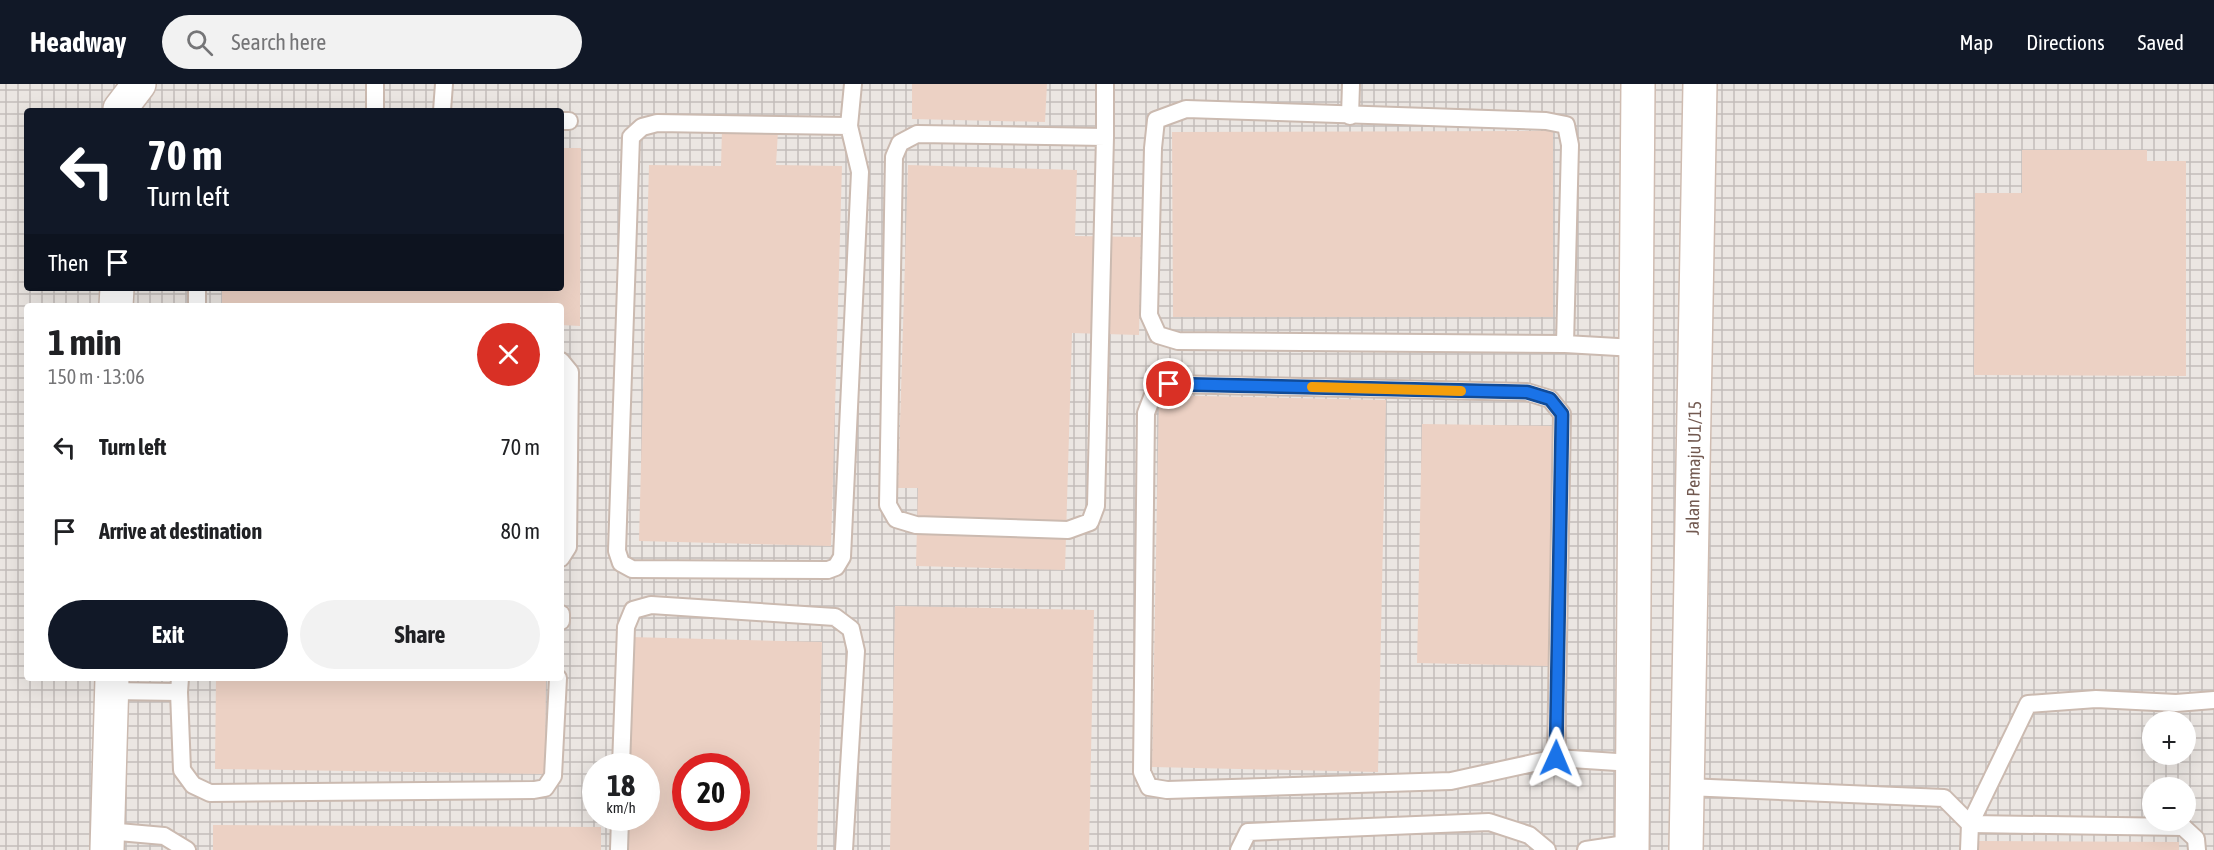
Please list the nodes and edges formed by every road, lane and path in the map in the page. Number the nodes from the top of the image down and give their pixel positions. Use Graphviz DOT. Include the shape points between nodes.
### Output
graph roads {
  1 [pos="375,84"];
  2 [pos="444,84"];
  3 [pos="853,84"];
  4 [pos="1105,84"];
  5 [pos="1350,84"];
  6 [pos="1638,84"];
  7 [pos="1700,84"];
  8 [pos="375,108"];
  9 [pos="442,108"];
  10 [pos="1350,116"];
  11 [pos="849,126"];
  12 [pos="1105,136"];
  13 [pos="1565,345"];
  14 [pos="1635,348"];
  15 [pos="564,365"];
  16 [pos="564,553"];
  17 [pos="558,681"];
  18 [pos="112,685"];
  19 [pos="179,685"];
  20 [pos="2214,700"];
  21 [pos="621,753"];
  22 [pos="1556,758"];
  23 [pos="1632,763"];
  24 [pos="1687,787"];
  25 [pos="1970,824"];
  26 [pos="620,831"];
  27 [pos="107,840"];
  28 [pos="1632,847"];
  29 [pos="187,850"];
  30 [pos="619,850"];
  31 [pos="844,850"];
  32 [pos="1239,850"];
  33 [pos="1547,850"];
  34 [pos="1586,850"];
  35 [pos="1686,850"];
  36 [pos="1969,850"];
  37 [pos="2197,850"];
  1 -- 8 [label="lane"];
  2 -- 9 [label="lane"];
  3 -- 11 [label="lane"];
  4 -- 12 [label="lane"];
  5 -- 10 [label="lane"];
  6 -- 14 [label="street"];
  7 -- 24 [label="street, Jalan Pemaju U1/15"];
  10 -- 13 [label="lane" via="1546,121 1566,126 1570,145"];
  10 -- 13 [label="lane" via="1186,109 1156,120 1149,315 1158,335 1178,340"];
  11 -- 11 [label="lane" via="860,172 842,557 836,567 828,570 632,569 621,563 617,551 631,137 642,127 657,123"];
  12 -- 12 [label="lane" via="1096,506 1090,522 1068,530 916,525 896,519 888,505 894,157 900,143 917,134"];
  13 -- 14 [label="lane"];
  14 -- 23 [label="street"];
  15 -- 16 [label="lane" via="570,372 568,547"];
  17 -- 19 [label="lane" via="553,776 545,788 534,790 210,793 193,785 182,770"];
  18 -- 19 [label="lane"];
  18 -- 27 [label="street"];
  20 -- 25 [label="lane" via="2176,703 2096,699 2028,704"];
  21 -- 31 [label="lane" via="626,627 633,610 651,605 835,617 851,629 856,651"];
  22 -- 22 [label="lane" via="1562,414 1550,399 1527,392 1169,384 1156,387 1146,413 1142,772 1149,787 1167,790 1451,781"];
  22 -- 23 [label="lane"];
  23 -- 28 [label="street"];
  24 -- 25 [label="lane" via="1944,798"];
  24 -- 35 [label="street, Jalan Pemaju U1/15"];
  25 -- 36 [label="lane"];
  25 -- 37 [label="lane" via="2183,827 2196,839"];
  26 -- 30 [label="lane"];
  27 -- 29 [label="lane" via="164,836"];
  28 -- 34 [label="lane"];
  32 -- 33 [label="lane" via="1248,832 1489,822 1529,835"];
}
